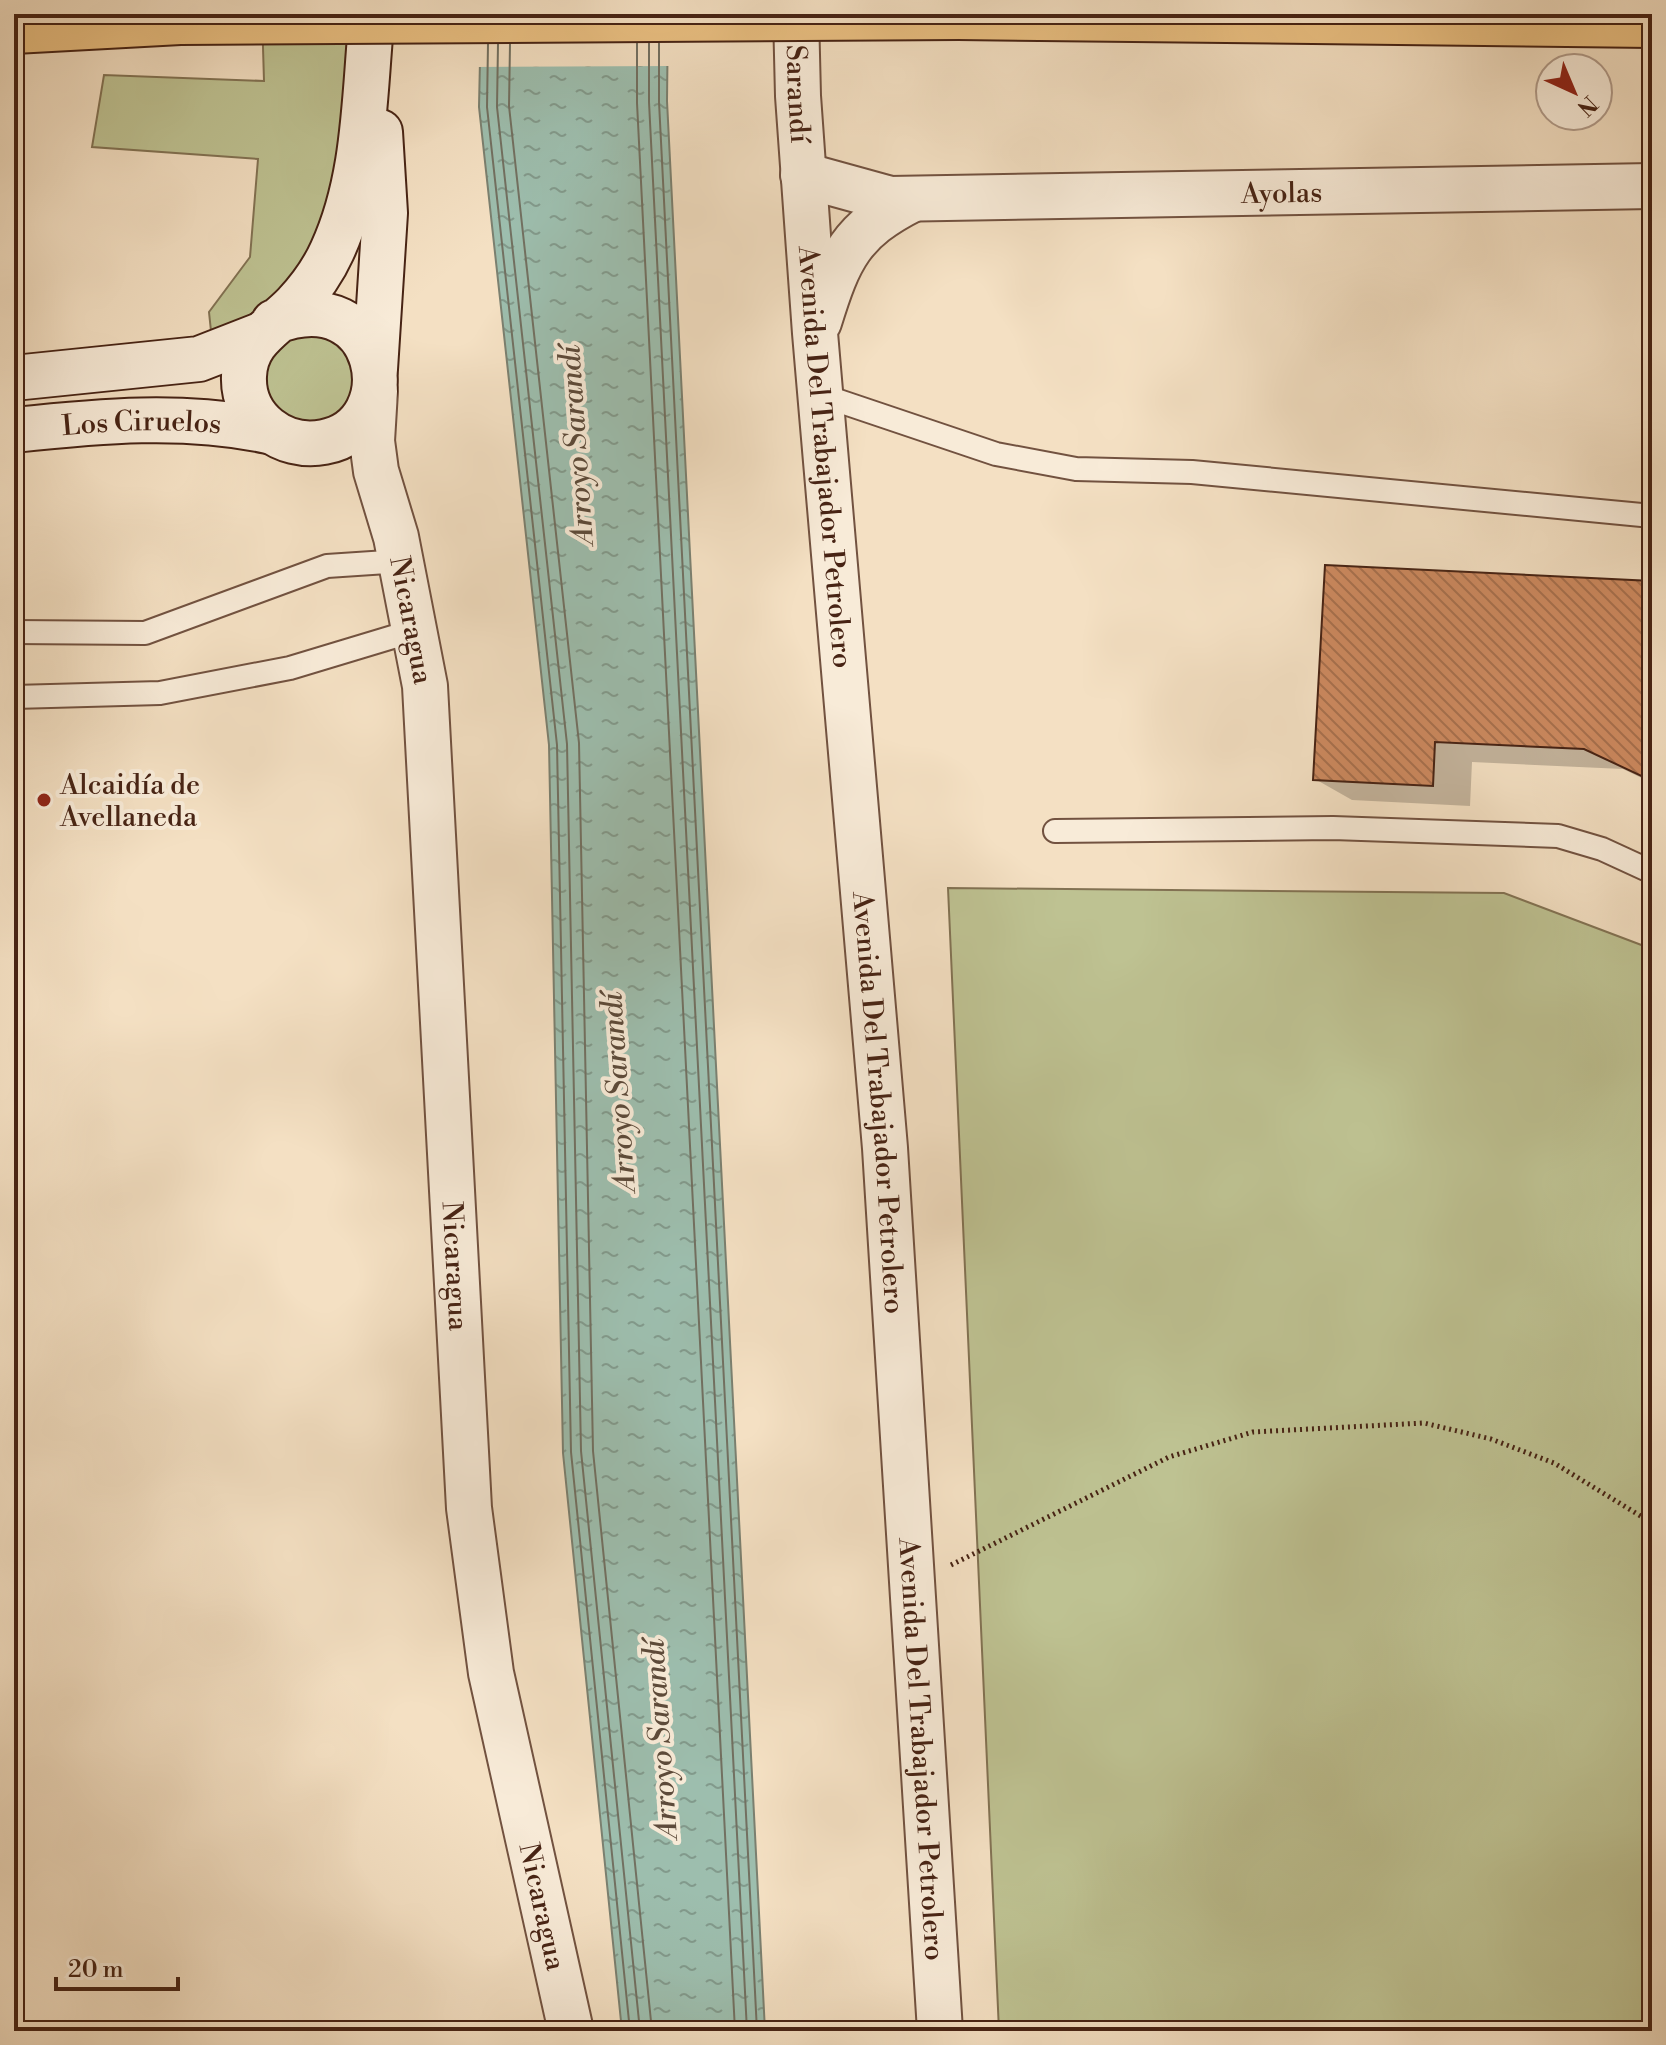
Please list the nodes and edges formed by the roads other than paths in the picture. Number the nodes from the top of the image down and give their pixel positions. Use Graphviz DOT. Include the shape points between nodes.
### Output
graph roads {
  1 [pos="796,14"];
  2 [pos="1652,25"];
  3 [pos="370,26"];
  4 [pos="14,31"];
  5 [pos="803,175"];
  6 [pos="1652,186"];
  7 [pos="913,199"];
  8 [pos="266,329"];
  9 [pos="815,333"];
  10 [pos="14,378"];
  11 [pos="375,380"];
  12 [pos="821,395"];
  13 [pos="14,430"];
  14 [pos="268,431"];
  15 [pos="309,445"];
  16 [pos="382,495"];
  17 [pos="1652,516"];
  18 [pos="402,561"];
  19 [pos="416,630"];
  20 [pos="14,632"];
  21 [pos="14,697"];
  22 [pos="1055,831"];
  23 [pos="1652,872"];
  24 [pos="571,2031"];
  25 [pos="940,2031"];
  1 -- 5 [label="street, Sarandí"];
  2 -- 4 [label="highway, bridge" via="958,17 180,22"];
  3 -- 8 [label="street, Nicaragua" via="358,170 349,206 317,279"];
  3 -- 11 [label="street, Nicaragua" via="385,213"];
  5 -- 7 [label="street, Ayolas" via="853,191"];
  5 -- 9 [label="street, Avenida Del Trabajador Petrolero"];
  6 -- 7 [label="street, Ayolas"];
  7 -- 9 [label="street, Ayolas" via="878,216 851,243"];
  8 -- 10 [label="street, Los Ciruelos" via="199,359"];
  8 -- 11 [label="street" via="315,312 335,317 368,347"];
  8 -- 14 [label="street" via="248,355 244,375 254,415"];
  9 -- 12 [label="street, Avenida Del Trabajador Petrolero"];
  11 -- 15 [label="street" via="366,412 351,430"];
  11 -- 16 [label="street, Nicaragua" via="372,441"];
  12 -- 17 [label="lane" via="996,454 1076,469 1192,472"];
  12 -- 25 [label="street, Avenida Del Trabajador Petrolero" via="885,1148"];
  13 -- 14 [label="street, Los Ciruelos" via="191,419"];
  14 -- 15 [label="street"];
  15 -- 16 [label="street, Nicaragua" via="347,459"];
  16 -- 18 [label="street, Nicaragua"];
  18 -- 19 [label="street, Nicaragua"];
  18 -- 20 [label="lane" via="327,566 145,633"];
  19 -- 21 [label="lane" via="290,668 160,693"];
  19 -- 24 [label="street, Nicaragua" via="432,777 469,1508 491,1673"];
  22 -- 23 [label="lane" via="1333,828 1558,836"];
}
